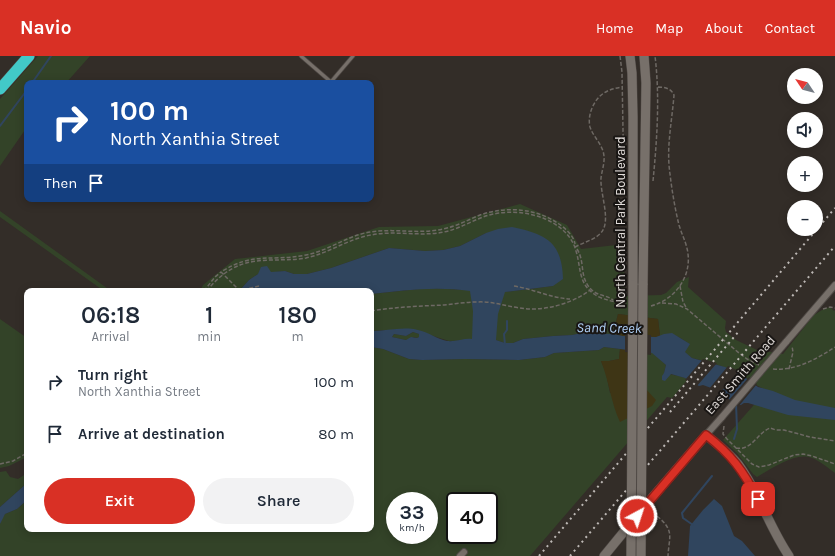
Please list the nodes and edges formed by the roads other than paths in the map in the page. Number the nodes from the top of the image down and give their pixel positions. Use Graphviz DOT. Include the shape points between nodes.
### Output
graph roads {
  1 [pos="29,56"];
  2 [pos="301,56"];
  3 [pos="353,56"];
  4 [pos="630,56"];
  5 [pos="644,56"];
  6 [pos="328,80"];
  7 [pos="332,80"];
  8 [pos="0,89"];
  9 [pos="835,285"];
  10 [pos="706,435"];
  11 [pos="604,556"];
  12 [pos="631,556"];
  13 [pos="641,556"];
  14 [pos="789,556"];
  1 -- 8 [label="highway"];
  2 -- 6 [label="lane"];
  3 -- 7 [label="lane"];
  4 -- 12 [label="main road, North Central Park Boulevard, bridge" via="633,117"];
  5 -- 13 [label="main road, North Central Park Boulevard, bridge" via="646,83"];
  9 -- 10 [label="street, East Smith Road, bridge"];
  10 -- 11 [label="main road, East Smith Road"];
  10 -- 14 [label="main road" via="720,446 746,476"];
}
